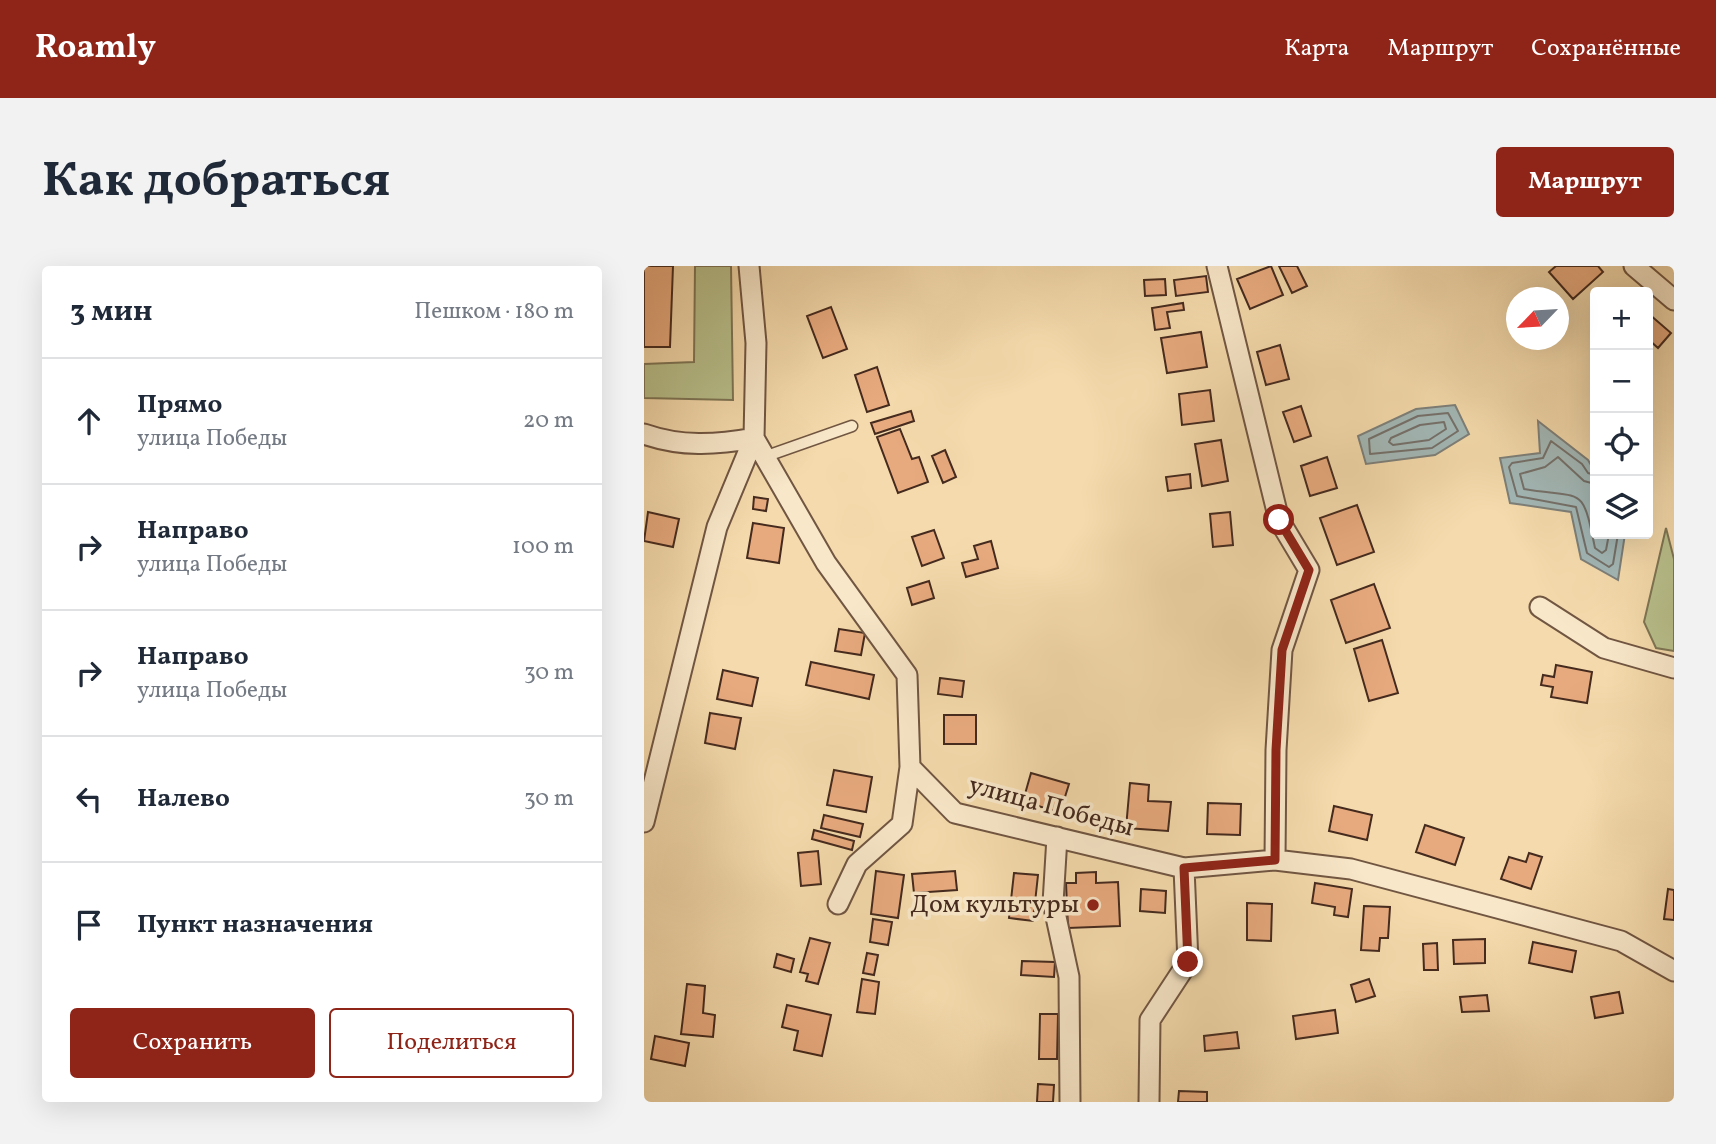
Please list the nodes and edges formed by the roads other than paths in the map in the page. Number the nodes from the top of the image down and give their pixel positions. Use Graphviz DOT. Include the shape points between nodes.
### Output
graph roads {
  1 [pos="749,266"];
  2 [pos="1217,266"];
  3 [pos="1634,266"];
  4 [pos="1674,300"];
  5 [pos="852,426"];
  6 [pos="644,434"];
  7 [pos="754,438"];
  8 [pos="764,457"];
  9 [pos="1540,607"];
  10 [pos="1674,668"];
  11 [pos="644,754"];
  12 [pos="910,767"];
  13 [pos="656,775"];
  14 [pos="644,822"];
  15 [pos="1057,837"];
  16 [pos="1275,860"];
  17 [pos="1184,868"];
  18 [pos="838,904"];
  19 [pos="1674,971"];
  20 [pos="1070,1102"];
  21 [pos="1149,1102"];
  1 -- 7 [label="street" via="756,343"];
  2 -- 16 [label="street" via="1279,520 1309,570 1282,650"];
  3 -- 4 [label="street"];
  5 -- 8 [label="lane"];
  6 -- 7 [label="street" via="719,445"];
  7 -- 8 [label="street"];
  7 -- 13 [label="street" via="717,527"];
  8 -- 12 [label="street" via="826,563 907,674"];
  9 -- 10 [label="street" via="1604,648"];
  11 -- 13 [label="street"];
  12 -- 15 [label="street, улица Победы" via="955,813"];
  12 -- 18 [label="street" via="902,824 857,864"];
  13 -- 14 [label="street"];
  15 -- 17 [label="street, улица Победы"];
  15 -- 20 [label="street" via="1053,903 1069,977"];
  16 -- 17 [label="street, улица Победы"];
  16 -- 19 [label="street, улица Победы" via="1351,869 1621,942"];
  17 -- 21 [label="street" via="1188,962 1150,1020"];
}
